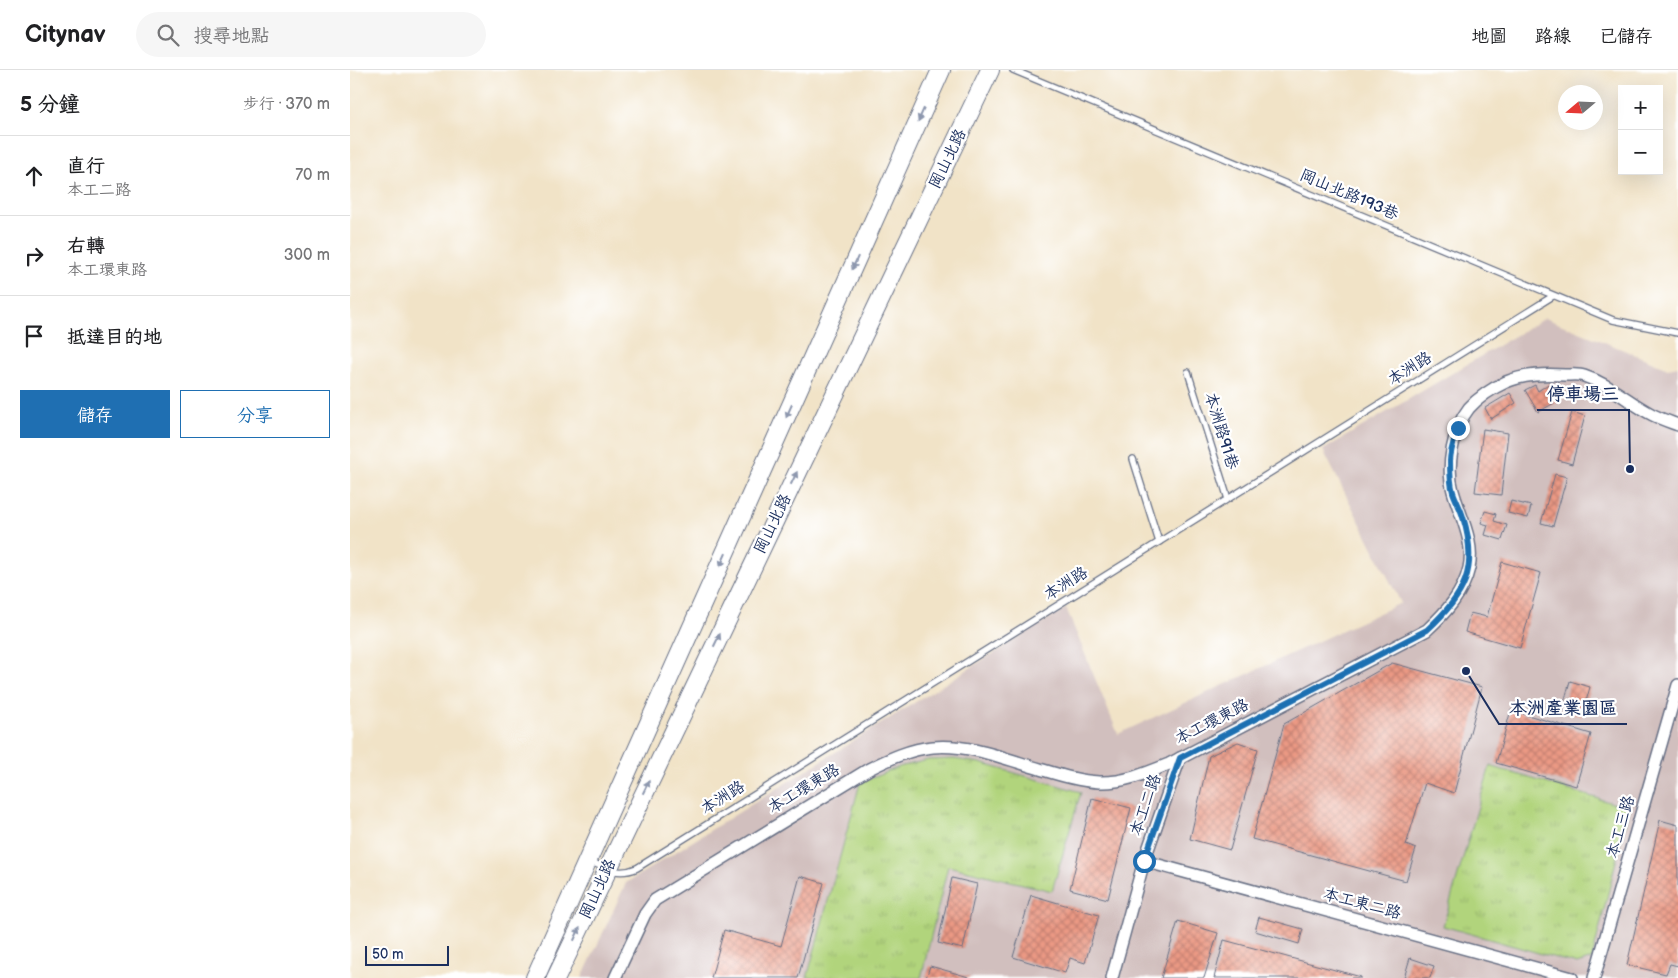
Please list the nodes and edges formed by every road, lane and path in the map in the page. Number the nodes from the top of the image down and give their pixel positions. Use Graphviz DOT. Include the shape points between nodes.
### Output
graph roads {
  1 [pos="941,70"];
  2 [pos="990,70"];
  3 [pos="1013,70"];
  4 [pos="1553,296"];
  5 [pos="1678,333"];
  6 [pos="1188,372"];
  7 [pos="1678,425"];
  8 [pos="1133,459"];
  9 [pos="1228,499"];
  10 [pos="1159,542"];
  11 [pos="1678,685"];
  12 [pos="1180,758"];
  13 [pos="589,860"];
  14 [pos="1144,861"];
  15 [pos="607,869"];
  16 [pos="535,978"];
  17 [pos="556,978"];
  18 [pos="615,978"];
  19 [pos="1112,978"];
  20 [pos="1572,978"];
  21 [pos="1594,978"];
  1 -- 13 [label="main road, 岡山北路, one-way"];
  15 -- 2 [label="main road, 岡山北路, one-way"];
  3 -- 4 [label="lane, 岡山北路193巷"];
  4 -- 5 [label="lane, 岡山北路193巷" via="1613,320"];
  4 -- 9 [label="lane, 本洲路"];
  6 -- 9 [label="lane, 本洲路91巷"];
  7 -- 12 [label="street, 本工環東路" via="1652,415 1613,389 1583,375 1544,374 1517,378 1494,387 1469,408 1458,428 1450,459 1452,490 1464,518 1469,546 1469,567 1461,592 1444,614 1427,630"];
  8 -- 10 [label="lane"];
  9 -- 10 [label="lane, 本洲路"];
  10 -- 15 [label="lane, 本洲路" via="637,868 620,873"];
  11 -- 21 [label="street, 本工三路"];
  12 -- 14 [label="street, 本工二路"];
  12 -- 18 [label="street, 本工環東路" via="1124,780 1101,782 1077,780 981,751 950,747 932,747 890,758 655,900"];
  13 -- 15 [label="lane, 本洲路"];
  13 -- 16 [label="main road, 岡山北路"];
  14 -- 19 [label="street, 本工二路"];
  14 -- 20 [label="street, 本工東二路"];
  17 -- 15 [label="main road, 岡山北路, one-way"];
}
